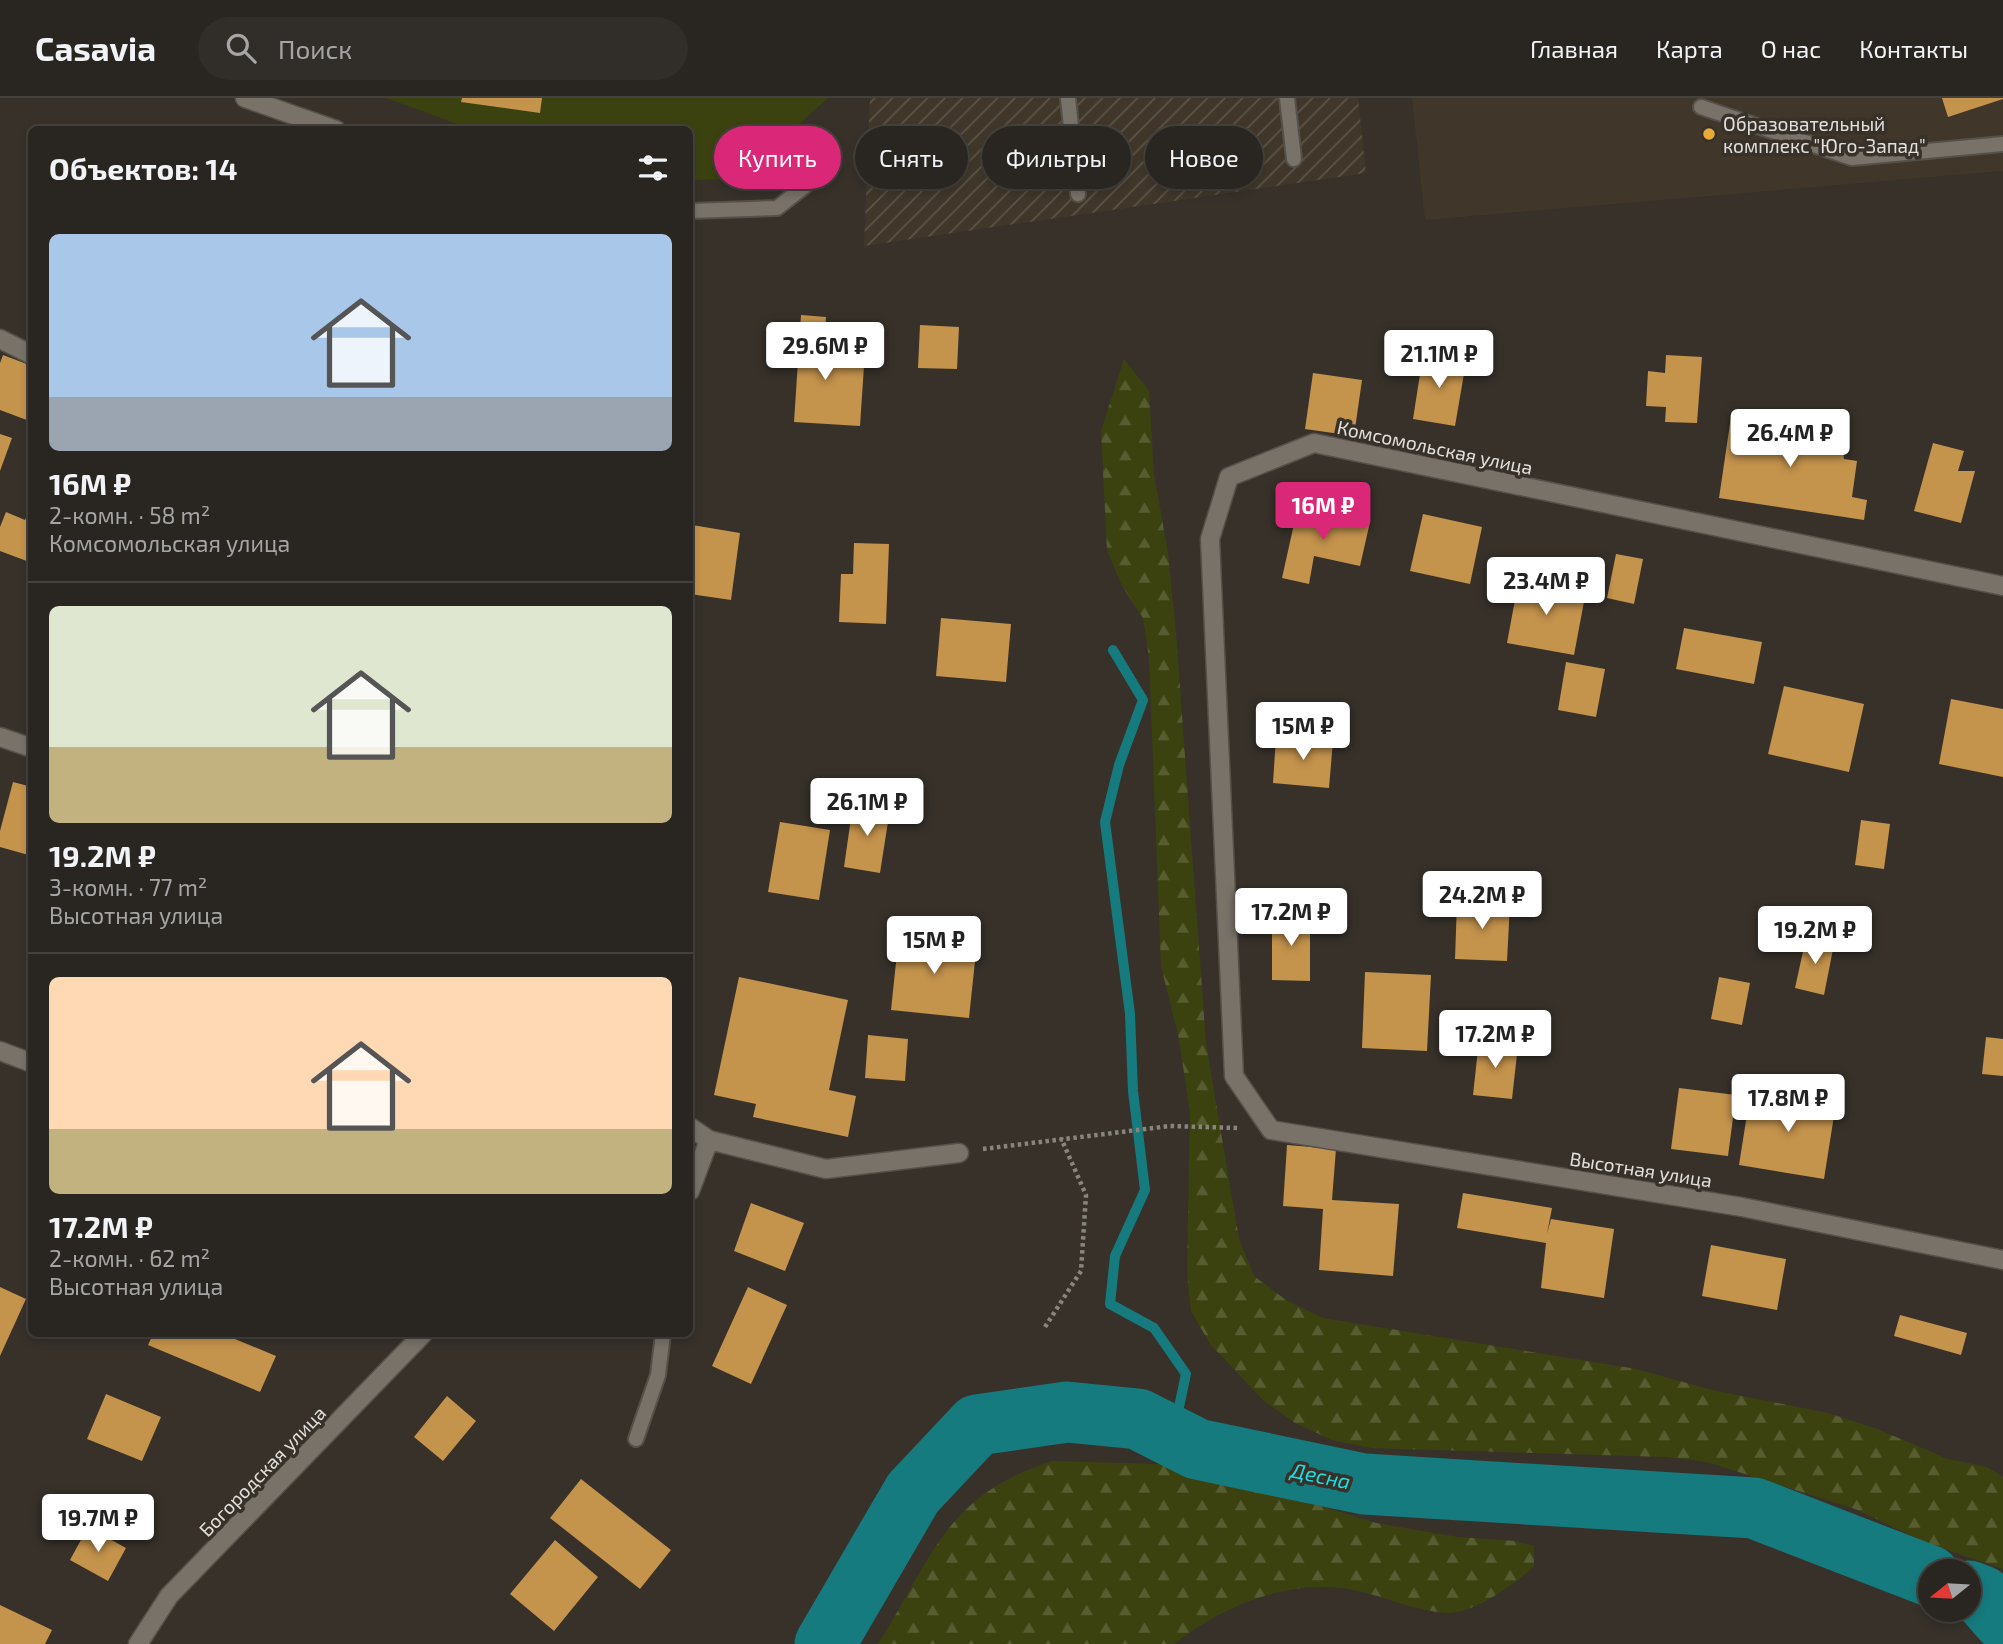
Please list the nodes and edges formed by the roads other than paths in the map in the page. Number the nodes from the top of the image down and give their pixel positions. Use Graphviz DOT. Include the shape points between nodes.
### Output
graph roads {
  1 [pos="245,98"];
  2 [pos="1068,98"];
  3 [pos="1287,98"];
  4 [pos="1702,107"];
  5 [pos="325,126"];
  6 [pos="2003,144"];
  7 [pos="1294,159"];
  8 [pos="801,189"];
  9 [pos="1078,194"];
  10 [pos="693,211"];
  11 [pos="0,339"];
  12 [pos="28,353"];
  13 [pos="2003,586"];
  14 [pos="0,737"];
  15 [pos="28,747"];
  16 [pos="0,1051"];
  17 [pos="28,1062"];
  18 [pos="693,1129"];
  19 [pos="1271,1130"];
  20 [pos="709,1140"];
  21 [pos="959,1153"];
  22 [pos="693,1183"];
  23 [pos="2003,1261"];
  24 [pos="421,1337"];
  25 [pos="663,1337"];
  26 [pos="636,1439"];
  27 [pos="138,1644"];
  1 -- 5 [label="street"];
  2 -- 9 [label="lane"];
  3 -- 7 [label="lane"];
  4 -- 6 [label="lane" via="1852,158"];
  8 -- 10 [label="lane" via="777,208"];
  11 -- 12 [label="street"];
  13 -- 19 [label="street, Комсомольская улица" via="1314,443 1229,477 1210,539 1234,1076"];
  14 -- 15 [label="street"];
  16 -- 17 [label="street"];
  18 -- 20 [label="street"];
  19 -- 23 [label="street, Высотная улица" via="1742,1207"];
  20 -- 21 [label="street" via="826,1169"];
  20 -- 22 [label="street"];
  24 -- 27 [label="street, Богородская улица" via="169,1596"];
  25 -- 26 [label="lane" via="658,1374"];
}
